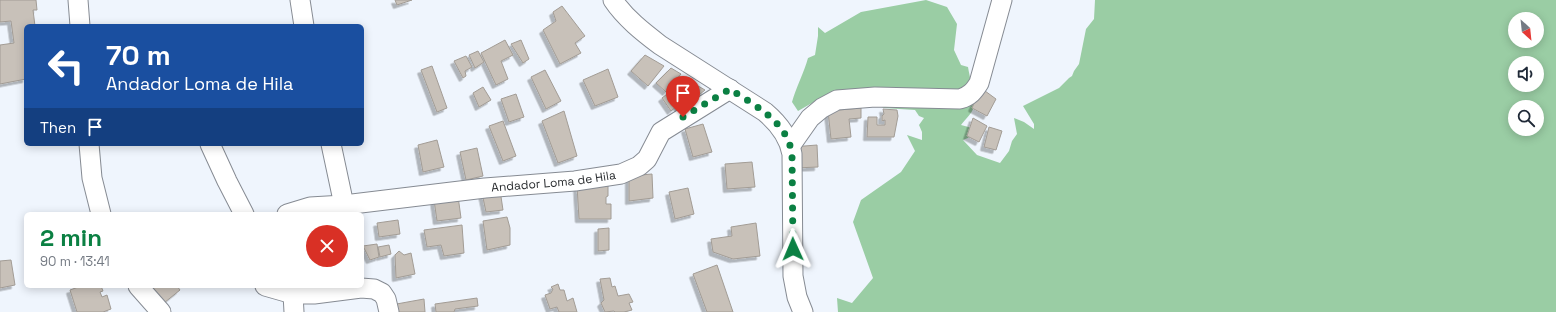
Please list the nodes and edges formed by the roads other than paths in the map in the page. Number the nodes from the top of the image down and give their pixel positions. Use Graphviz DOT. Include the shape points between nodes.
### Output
graph roads {
  1 [pos="78,0"];
  2 [pos="300,0"];
  3 [pos="613,0"];
  4 [pos="1002,0"];
  5 [pos="80,24"];
  6 [pos="304,24"];
  7 [pos="730,89"];
  8 [pos="791,144"];
  9 [pos="89,146"];
  10 [pos="211,146"];
  11 [pos="331,146"];
  12 [pos="344,205"];
  13 [pos="100,212"];
  14 [pos="243,212"];
  15 [pos="294,212"];
  16 [pos="140,288"];
  17 [pos="268,288"];
  18 [pos="293,303"];
  19 [pos="161,312"];
  20 [pos="389,312"];
  21 [pos="802,312"];
  1 -- 5 [label="street"];
  2 -- 6 [label="street"];
  3 -- 7 [label="street" via="618,9 660,45"];
  4 -- 8 [label="street" via="979,83 967,97 875,97 837,100 810,118"];
  7 -- 8 [label="street" via="774,120"];
  7 -- 12 [label="street, Andador Loma de Hila" via="661,132 647,159 639,166 620,174"];
  8 -- 21 [label="street" via="793,276"];
  9 -- 13 [label="street" via="92,178"];
  10 -- 14 [label="street"];
  11 -- 12 [label="street"];
  12 -- 15 [label="street, Andador Loma de Hila" via="310,207"];
  16 -- 19 [label="street"];
  17 -- 18 [label="street"];
  18 -- 20 [label="street" via="314,294 361,288 374,289 386,298"];
}
